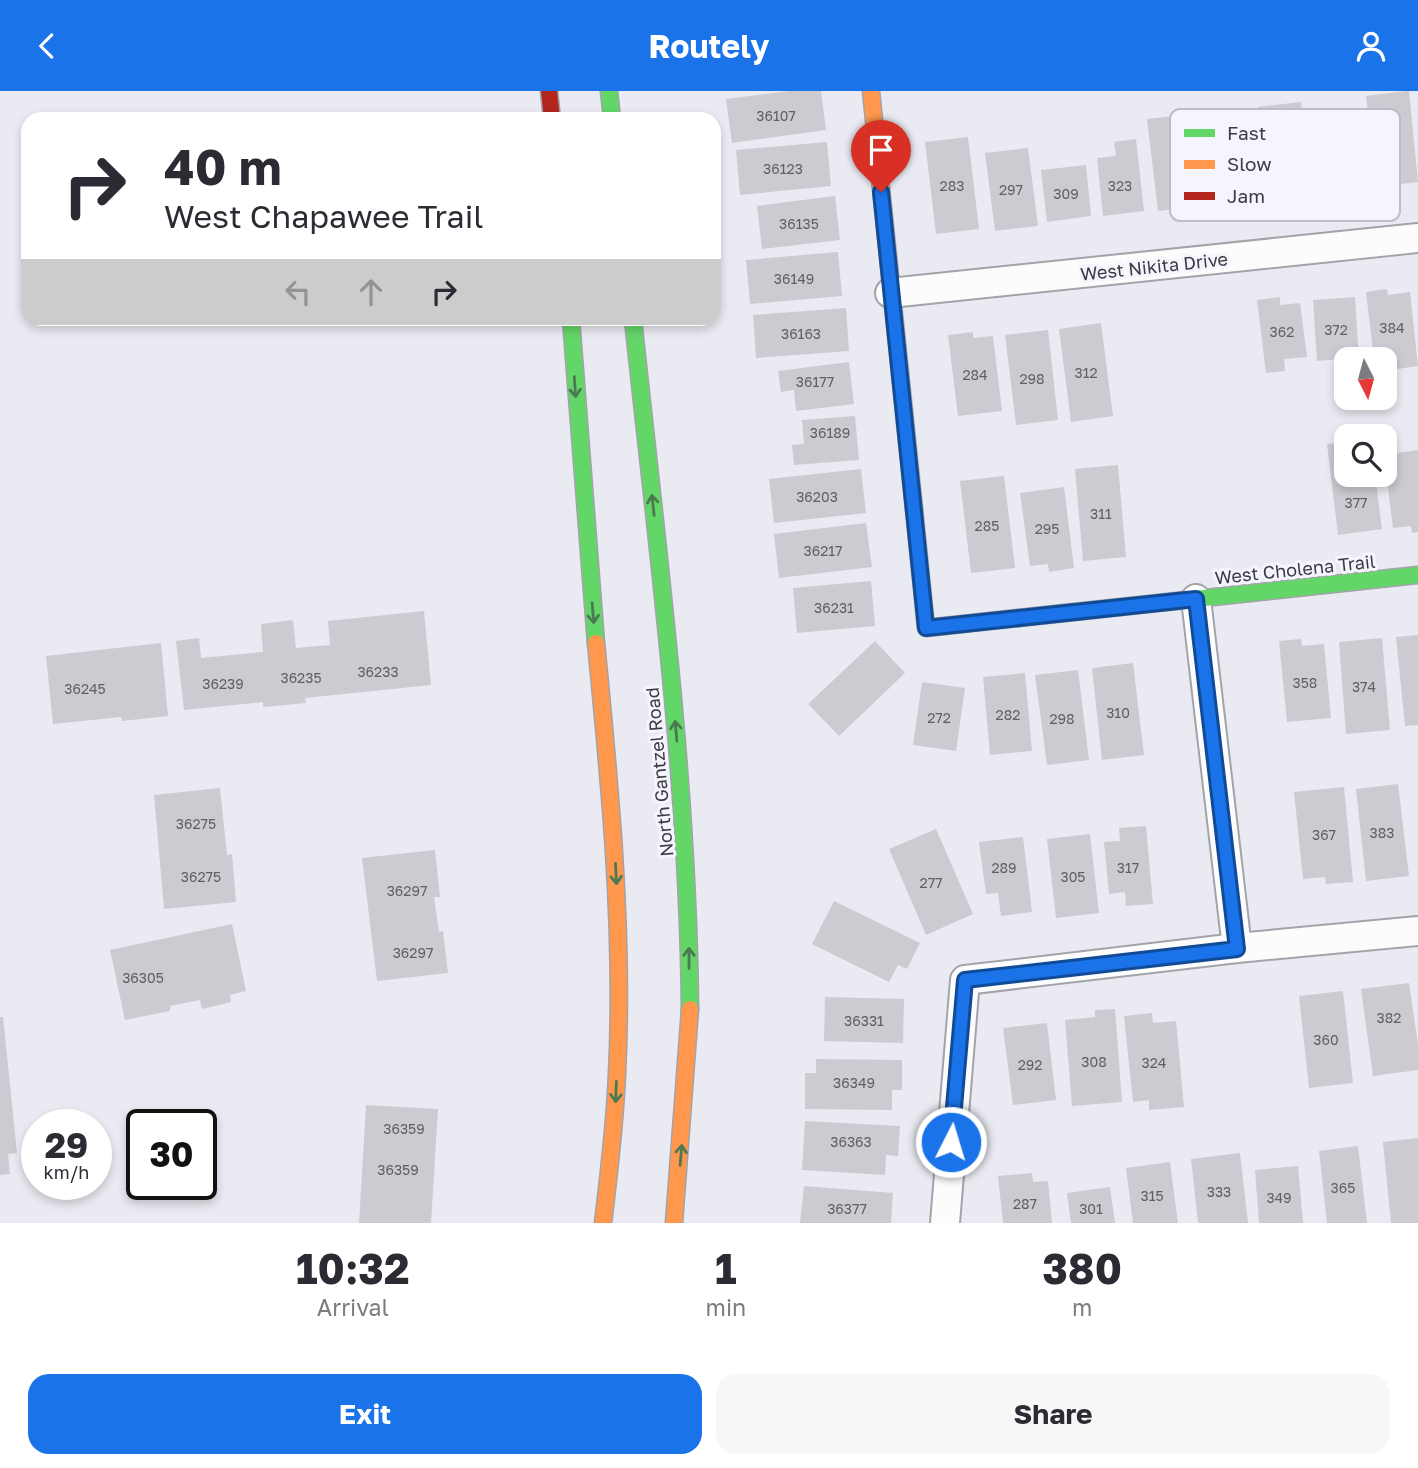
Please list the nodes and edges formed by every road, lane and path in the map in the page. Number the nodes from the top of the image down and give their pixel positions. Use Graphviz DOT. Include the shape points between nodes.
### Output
graph roads {
  1 [pos="549,91"];
  2 [pos="609,91"];
  3 [pos="871,91"];
  4 [pos="551,112"];
  5 [pos="611,112"];
  6 [pos="1418,238"];
  7 [pos="890,293"];
  8 [pos="570,326"];
  9 [pos="634,326"];
  10 [pos="1418,575"];
  11 [pos="1196,599"];
  12 [pos="1418,931"];
  13 [pos="1237,949"];
  14 [pos="603,1223"];
  15 [pos="674,1223"];
  16 [pos="945,1223"];
  1 -- 4 [label="main road"];
  2 -- 5 [label="main road"];
  3 -- 7 [label="main road"];
  6 -- 7 [label="street, West Nikita Drive"];
  7 -- 11 [label="main road, West Cholena Trail" via="926,628"];
  8 -- 14 [label="main road, one-way" via="610,775 620,968 616,1100"];
  15 -- 9 [label="main road, North Gantzel Road, one-way" via="690,1027 689,923 676,729"];
  10 -- 11 [label="main road, West Cholena Trail"];
  11 -- 13 [label="street"];
  12 -- 13 [label="street"];
  13 -- 16 [label="street" via="965,980"];
}
